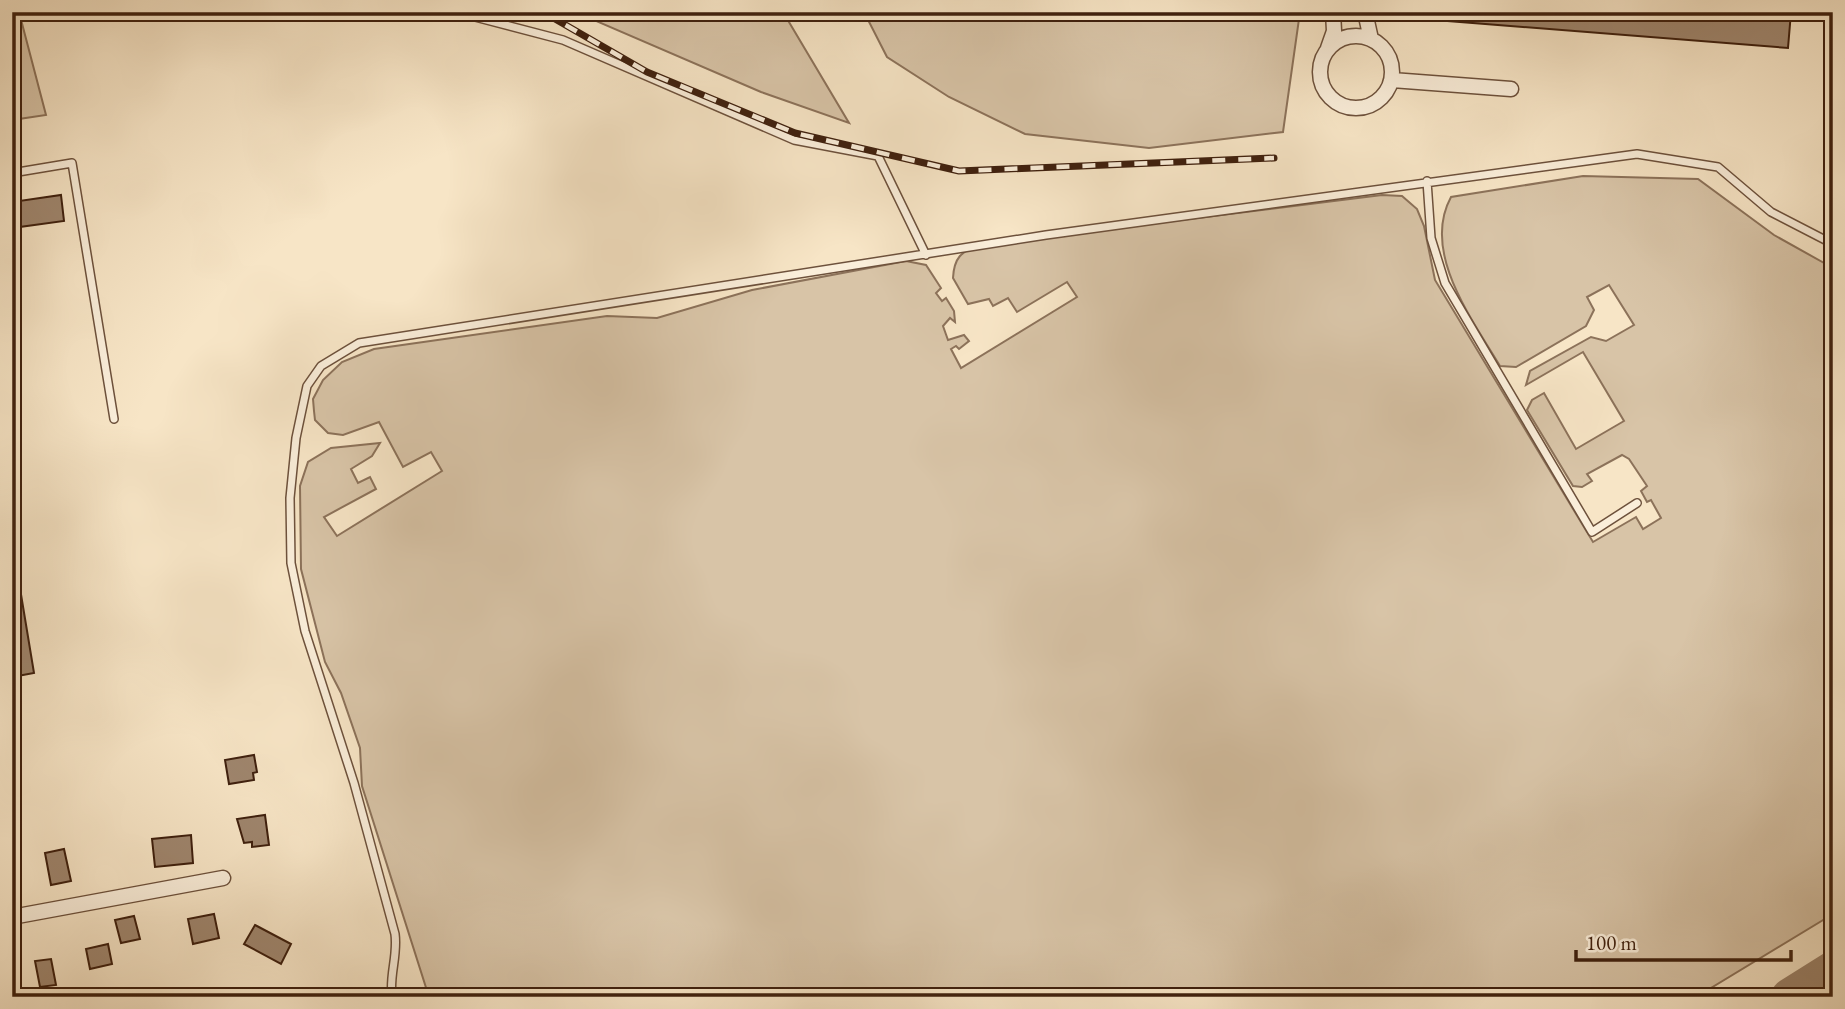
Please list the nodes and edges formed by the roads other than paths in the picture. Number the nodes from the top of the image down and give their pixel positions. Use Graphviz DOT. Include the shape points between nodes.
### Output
graph roads {
  1 [pos="456,12"];
  2 [pos="1333,12"];
  3 [pos="1365,12"];
  4 [pos="1371,39"];
  5 [pos="1326,51"];
  6 [pos="1392,80"];
  7 [pos="1511,89"];
  8 [pos="12,173"];
  9 [pos="1427,181"];
  10 [pos="1833,244"];
  11 [pos="926,255"];
  12 [pos="114,419"];
  13 [pos="1637,503"];
  14 [pos="223,878"];
  15 [pos="12,917"];
  16 [pos="392,997"];
  1 -- 11 [label="lane" via="563,40 794,140 878,156"];
  2 -- 5 [label="street" via="1334,31"];
  3 -- 4 [label="street"];
  4 -- 5 [label="street" via="1347,37"];
  4 -- 6 [label="street" via="1389,56"];
  5 -- 6 [label="street" via="1320,75 1328,96 1348,108 1380,100"];
  6 -- 7 [label="street"];
  8 -- 12 [label="lane" via="72,163"];
  9 -- 10 [label="lane" via="1637,154 1718,167 1771,212"];
  9 -- 11 [label="lane"];
  9 -- 13 [label="lane" via="1432,238 1446,283 1592,532"];
  11 -- 16 [label="lane" via="359,342 321,366 307,386 296,438 291,563 305,631 354,783 395,934"];
  14 -- 15 [label="street"];
}
